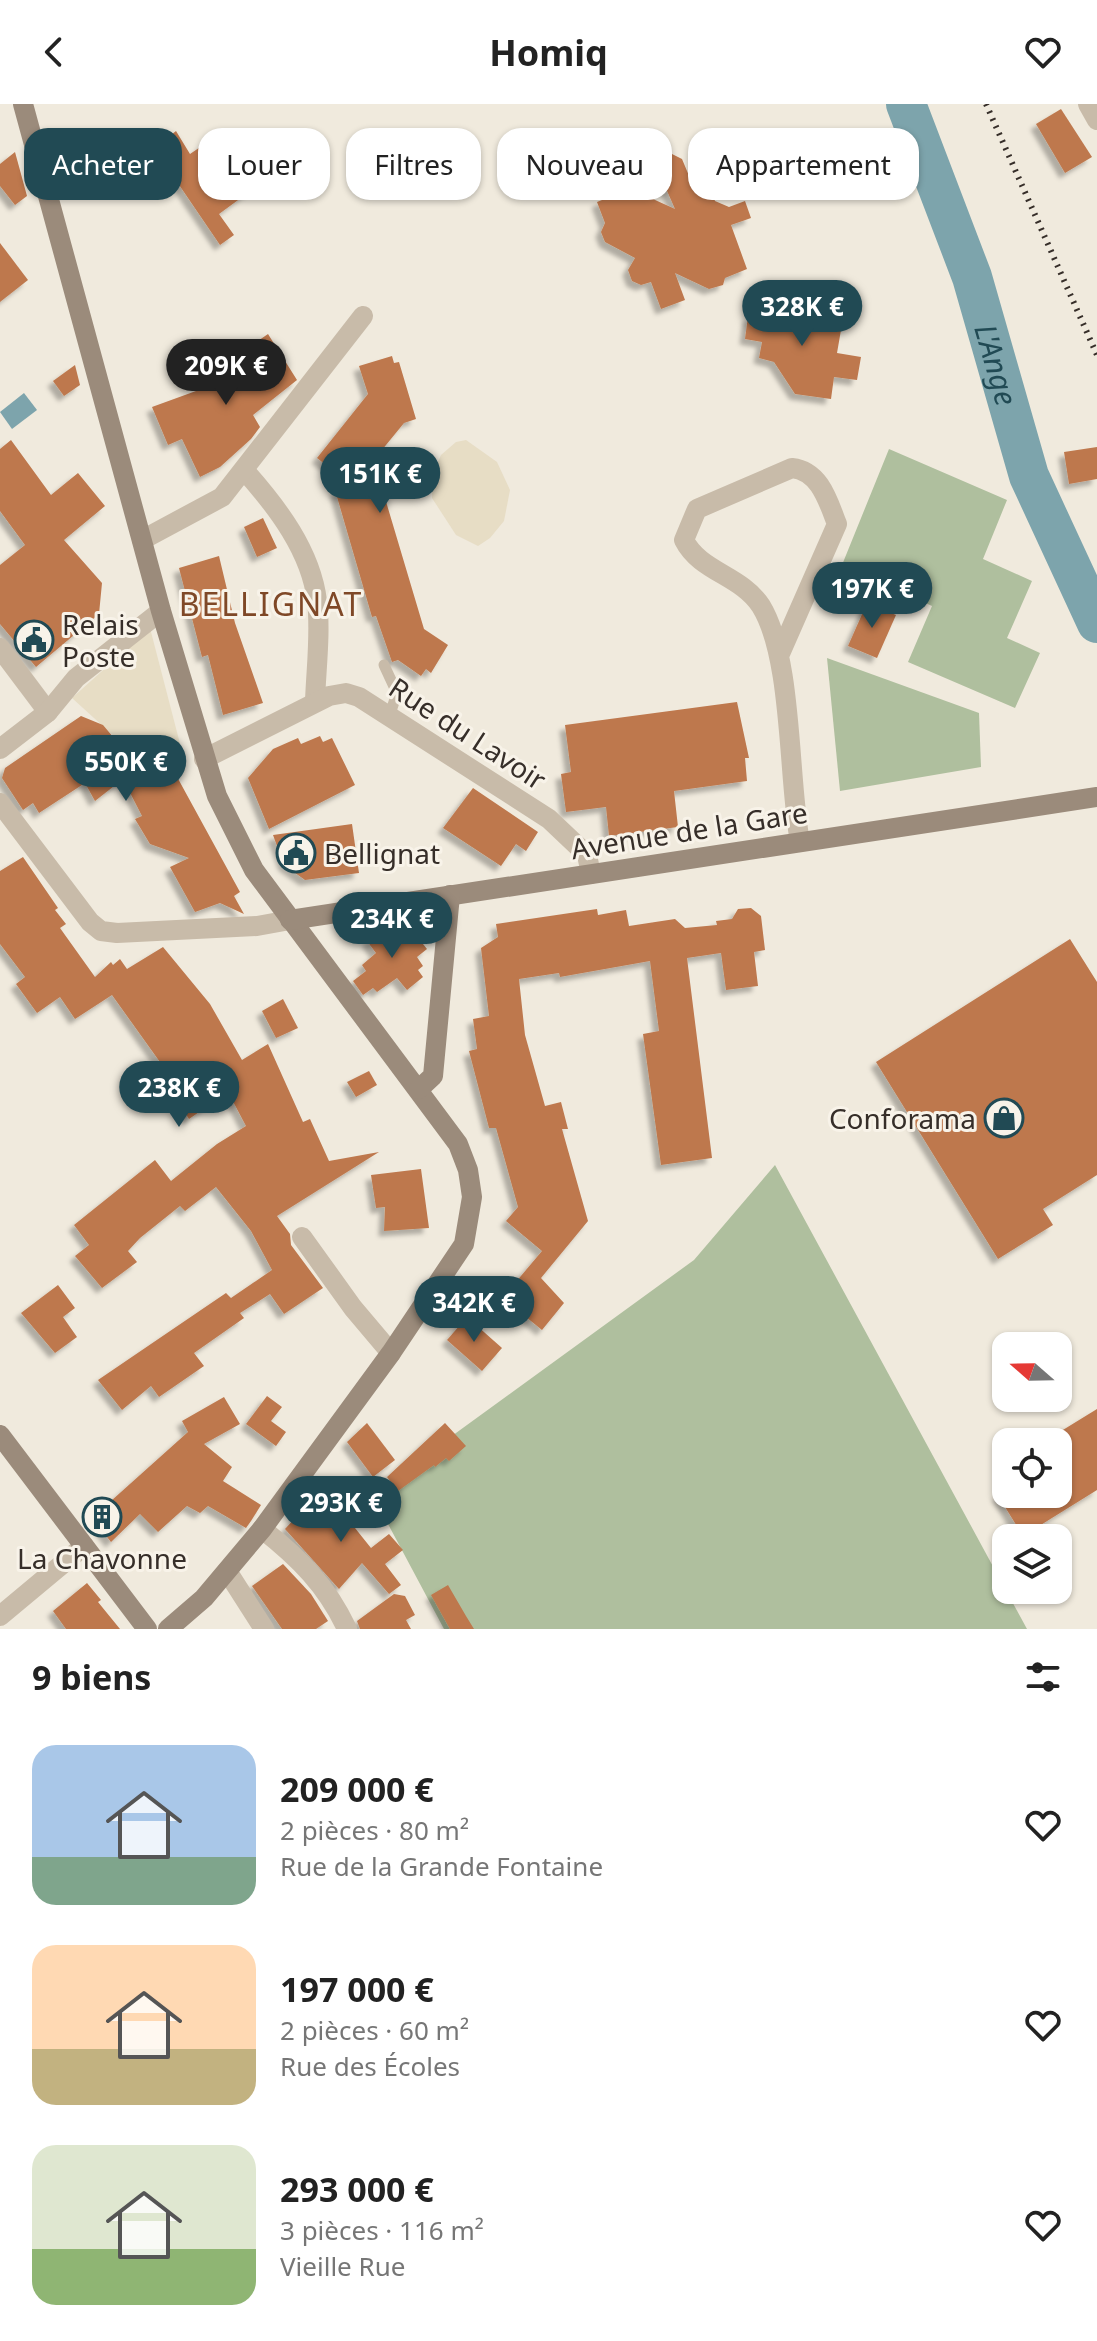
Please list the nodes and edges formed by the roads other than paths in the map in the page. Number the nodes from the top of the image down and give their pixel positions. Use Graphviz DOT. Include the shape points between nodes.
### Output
graph roads {
  1 [pos="23,104"];
  2 [pos="1088,104"];
  3 [pos="1097,120"];
  4 [pos="363,316"];
  5 [pos="245,471"];
  6 [pos="142,540"];
  7 [pos="161,611"];
  8 [pos="0,648"];
  9 [pos="779,656"];
  10 [pos="384,665"];
  11 [pos="315,702"];
  12 [pos="48,712"];
  13 [pos="390,714"];
  14 [pos="0,749"];
  15 [pos="204,759"];
  16 [pos="1097,797"];
  17 [pos="0,803"];
  18 [pos="800,842"];
  19 [pos="591,874"];
  20 [pos="450,895"];
  21 [pos="290,920"];
  22 [pos="419,1089"];
  23 [pos="302,1237"];
  24 [pos="391,1353"];
  25 [pos="0,1435"];
  26 [pos="262,1529"];
  27 [pos="84,1546"];
  28 [pos="227,1571"];
  29 [pos="0,1616"];
  30 [pos="147,1629"];
  31 [pos="168,1629"];
  32 [pos="264,1629"];
  33 [pos="347,1629"];
  1 -- 6 [label="main road"];
  2 -- 3 [label="street"];
  4 -- 5 [label="street"];
  5 -- 6 [label="street" via="222,497"];
  5 -- 11 [label="street" via="283,517 317,600"];
  6 -- 7 [label="main road"];
  7 -- 12 [label="street" via="76,678"];
  7 -- 15 [label="main road"];
  8 -- 12 [label="street"];
  9 -- 9 [label="street" via="837,524 805,469 792,468 697,509 684,540 700,562 749,591 763,609"];
  9 -- 18 [label="street"];
  10 -- 13 [label="lane" via="397,693"];
  11 -- 13 [label="street, Rue du Lavoir" via="346,693"];
  11 -- 15 [label="street, Rue du Lavoir"];
  12 -- 14 [label="street"];
  13 -- 19 [label="street, Rue du Lavoir" via="549,819 587,855"];
  15 -- 21 [label="main road" via="234,836"];
  16 -- 18 [label="main road, Avenue de la Gare"];
  17 -- 21 [label="street" via="101,931 257,926"];
  18 -- 19 [label="main road, Avenue de la Gare"];
  19 -- 20 [label="main road, Avenue de la Gare"];
  20 -- 21 [label="main road, Avenue de la Gare"];
  20 -- 22 [label="main road" via="433,1076"];
  21 -- 22 [label="main road"];
  22 -- 24 [label="main road" via="458,1144 468,1170 471,1221 464,1244"];
  23 -- 24 [label="street"];
  24 -- 26 [label="main road"];
  25 -- 27 [label="main road"];
  26 -- 28 [label="main road"];
  26 -- 33 [label="street" via="301,1559 334,1600"];
  27 -- 29 [label="street"];
  27 -- 30 [label="main road"];
  28 -- 31 [label="main road"];
  28 -- 32 [label="street"];
}
